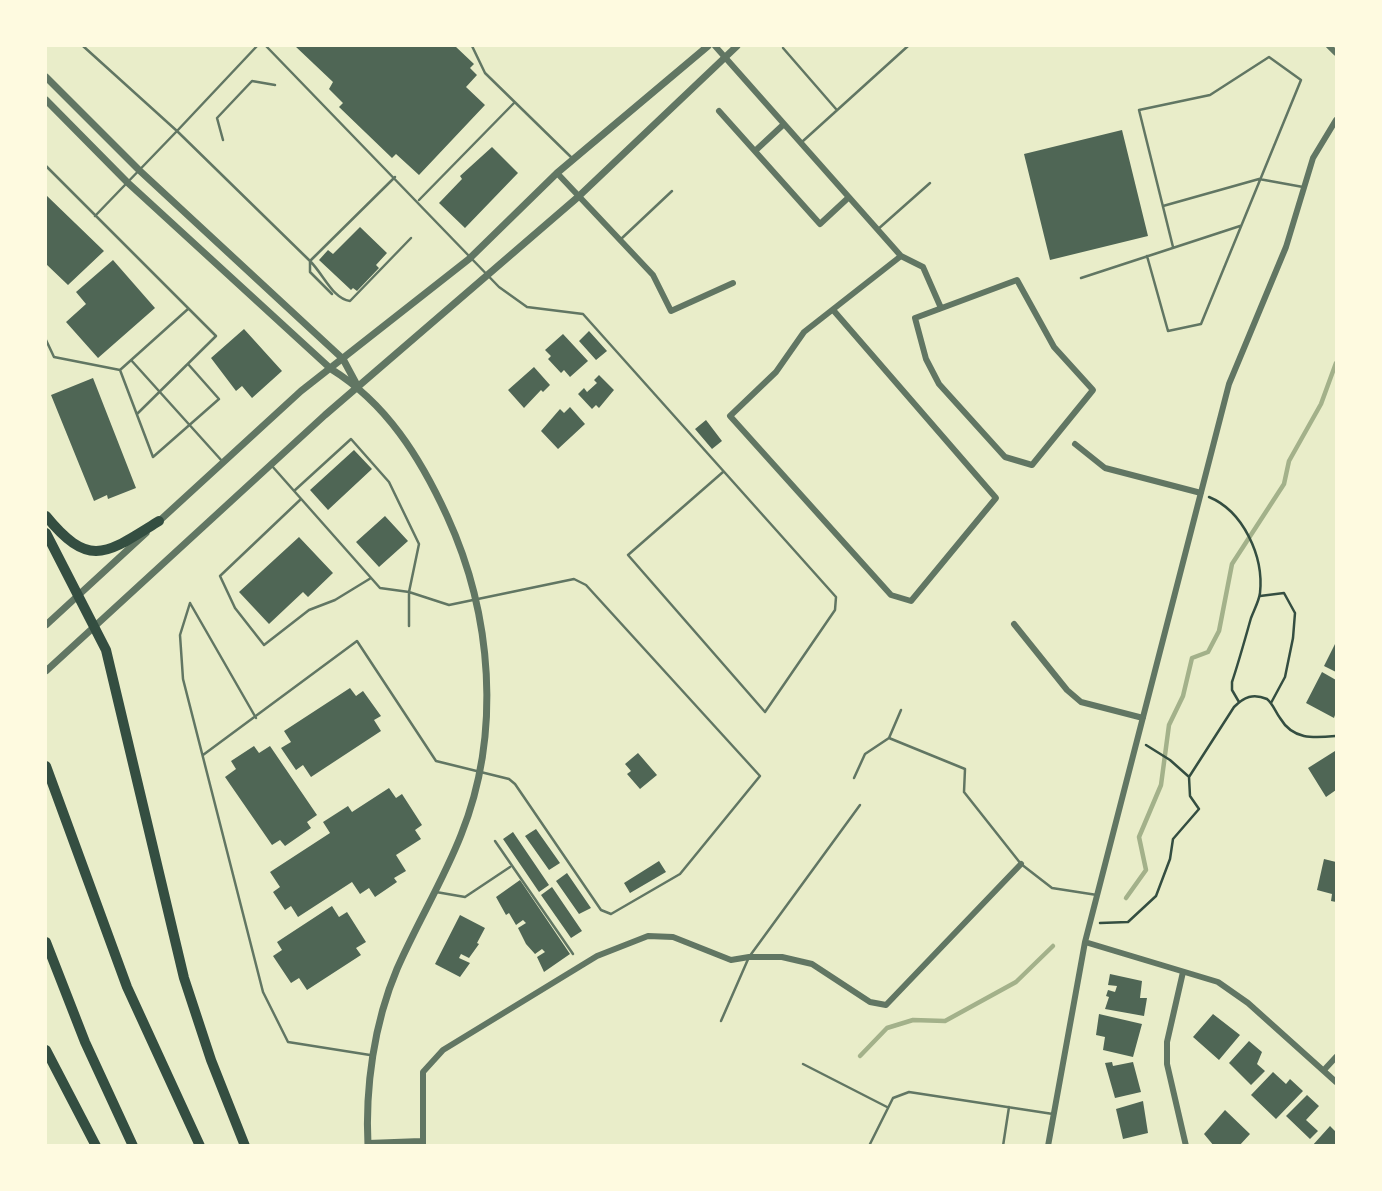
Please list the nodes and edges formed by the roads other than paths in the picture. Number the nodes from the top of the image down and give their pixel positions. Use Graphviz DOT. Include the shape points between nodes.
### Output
graph roads {
  1 [pos="83,46"];
  2 [pos="257,46"];
  3 [pos="266,46"];
  4 [pos="472,46"];
  5 [pos="708,46"];
  6 [pos="715,46"];
  7 [pos="737,46"];
  8 [pos="908,46"];
  9 [pos="1329,46"];
  10 [pos="783,48"];
  11 [pos="1336,53"];
  12 [pos="725,57"];
  13 [pos="46,77"];
  14 [pos="275,85"];
  15 [pos="514,103"];
  16 [pos="47,104"];
  17 [pos="836,110"];
  18 [pos="719,111"];
  19 [pos="1336,120"];
  20 [pos="783,124"];
  21 [pos="177,131"];
  22 [pos="223,140"];
  23 [pos="800,143"];
  24 [pos="755,151"];
  25 [pos="573,159"];
  26 [pos="46,166"];
  27 [pos="139,170"];
  28 [pos="557,173"];
  29 [pos="395,177"];
  30 [pos="1259,179"];
  31 [pos="127,182"];
  32 [pos="930,183"];
  33 [pos="1305,187"];
  34 [pos="672,191"];
  35 [pos="578,197"];
  36 [pos="848,198"];
  37 [pos="418,201"];
  38 [pos="1163,206"];
  39 [pos="95,216"];
  40 [pos="1240,226"];
  41 [pos="877,230"];
  42 [pos="411,238"];
  43 [pos="619,241"];
  44 [pos="1173,247"];
  45 [pos="901,256"];
  46 [pos="1147,256"];
  47 [pos="469,258"];
  48 [pos="310,261"];
  49 [pos="485,273"];
  50 [pos="1081,278"];
  51 [pos="733,283"];
  52 [pos="333,295"];
  53 [pos="941,308"];
  54 [pos="188,309"];
  55 [pos="834,312"];
  56 [pos="46,340"];
  57 [pos="343,359"];
  58 [pos="131,360"];
  59 [pos="188,364"];
  60 [pos="331,369"];
  61 [pos="120,370"];
  62 [pos="358,386"];
  63 [pos="160,392"];
  64 [pos="137,414"];
  65 [pos="190,425"];
  66 [pos="1074,443"];
  67 [pos="223,462"];
  68 [pos="271,465"];
  69 [pos="723,472"];
  70 [pos="294,491"];
  71 [pos="1201,493"];
  72 [pos="301,499"];
  73 [pos="46,516"];
  74 [pos="159,521"];
  75 [pos="46,533"];
  76 [pos="371,578"];
  77 [pos="409,592"];
  78 [pos="76,597"];
  79 [pos="476,598"];
  80 [pos="1014,624"];
  81 [pos="46,625"];
  82 [pos="409,626"];
  83 [pos="93,627"];
  84 [pos="46,671"];
  85 [pos="901,710"];
  86 [pos="256,718"];
  87 [pos="1143,718"];
  88 [pos="889,738"];
  89 [pos="203,755"];
  90 [pos="46,766"];
  91 [pos="480,772"];
  92 [pos="854,778"];
  93 [pos="860,805"];
  94 [pos="495,841"];
  95 [pos="1021,864"];
  96 [pos="512,866"];
  97 [pos="436,892"];
  98 [pos="1097,895"];
  99 [pos="46,942"];
  100 [pos="1085,942"];
  101 [pos="573,954"];
  102 [pos="749,957"];
  103 [pos="1184,972"];
  104 [pos="721,1021"];
  105 [pos="46,1051"];
  106 [pos="373,1055"];
  107 [pos="1336,1057"];
  108 [pos="803,1064"];
  109 [pos="1324,1070"];
  110 [pos="1336,1082"];
  111 [pos="888,1107"];
  112 [pos="1009,1107"];
  113 [pos="1053,1114"];
  114 [pos="422,1143"];
  115 [pos="368,1144"];
  116 [pos="96,1146"];
  117 [pos="133,1146"];
  118 [pos="200,1146"];
  119 [pos="245,1146"];
  120 [pos="869,1146"];
  121 [pos="1003,1146"];
  122 [pos="1048,1146"];
  123 [pos="1186,1146"];
  1 -- 21 [label="lane"];
  2 -- 21 [label="lane"];
  3 -- 29 [label="lane"];
  4 -- 15 [label="lane" via="485,72"];
  5 -- 25 [label="street"];
  6 -- 12 [label="street"];
  7 -- 12 [label="street"];
  8 -- 17 [label="lane"];
  9 -- 11 [label="street"];
  10 -- 17 [label="lane"];
  12 -- 20 [label="street"];
  12 -- 35 [label="street"];
  13 -- 27 [label="street"];
  14 -- 22 [label="lane" via="252,82 217,118"];
  15 -- 25 [label="lane"];
  15 -- 37 [label="lane"];
  16 -- 31 [label="street"];
  17 -- 23 [label="lane"];
  18 -- 24 [label="street"];
  19 -- 33 [label="street" via="1314,158"];
  20 -- 23 [label="street"];
  20 -- 24 [label="street"];
  21 -- 27 [label="lane"];
  21 -- 48 [label="lane"];
  23 -- 36 [label="street"];
  24 -- 36 [label="street" via="820,224"];
  25 -- 28 [label="street"];
  26 -- 39 [label="lane"];
  27 -- 31 [label="lane"];
  27 -- 57 [label="street"];
  28 -- 35 [label="street"];
  28 -- 47 [label="street"];
  29 -- 37 [label="lane"];
  29 -- 48 [label="lane"];
  30 -- 33 [label="lane"];
  30 -- 38 [label="lane"];
  30 -- 38 [label="lane" via="1300,79 1269,57 1210,95 1139,110"];
  30 -- 40 [label="lane"];
  31 -- 39 [label="lane"];
  31 -- 60 [label="street"];
  32 -- 41 [label="lane"];
  33 -- 71 [label="street" via="1286,247 1230,384"];
  34 -- 43 [label="lane"];
  35 -- 43 [label="street"];
  35 -- 49 [label="street"];
  36 -- 41 [label="street"];
  37 -- 47 [label="lane"];
  38 -- 44 [label="lane"];
  39 -- 54 [label="lane"];
  40 -- 44 [label="lane"];
  40 -- 46 [label="lane" via="1201,324 1168,331"];
  41 -- 45 [label="street"];
  42 -- 52 [label="lane" via="350,301"];
  43 -- 51 [label="street" via="653,275 671,311"];
  44 -- 46 [label="lane"];
  45 -- 53 [label="street" via="923,267"];
  45 -- 55 [label="street"];
  46 -- 50 [label="lane"];
  47 -- 49 [label="lane"];
  47 -- 57 [label="street"];
  48 -- 52 [label="lane" via="330,283"];
  48 -- 52 [label="lane" via="310,272"];
  49 -- 62 [label="street"];
  49 -- 69 [label="lane" via="527,307 583,314"];
  53 -- 53 [label="street" via="1017,280 1054,346 1093,390 1032,465 1005,457 939,384 926,359 915,318"];
  54 -- 58 [label="lane"];
  54 -- 59 [label="lane" via="216,336"];
  55 -- 55 [label="street" via="804,332 776,372 730,416 891,595 911,601 996,498"];
  56 -- 61 [label="lane" via="54,357"];
  57 -- 60 [label="street"];
  57 -- 62 [label="street"];
  58 -- 61 [label="lane"];
  58 -- 63 [label="lane"];
  59 -- 63 [label="lane"];
  59 -- 65 [label="lane" via="219,399"];
  60 -- 62 [label="street"];
  60 -- 67 [label="street"];
  61 -- 64 [label="lane"];
  62 -- 68 [label="street"];
  62 -- 79 [label="street" via="383,412 431,480"];
  63 -- 64 [label="lane"];
  63 -- 65 [label="lane"];
  64 -- 65 [label="lane" via="153,457"];
  65 -- 67 [label="lane"];
  66 -- 71 [label="street" via="1105,468"];
  67 -- 74 [label="street"];
  68 -- 70 [label="lane"];
  68 -- 83 [label="street"];
  69 -- 69 [label="lane" via="836,597 835,610 765,712 628,555"];
  70 -- 72 [label="lane"];
  70 -- 77 [label="lane" via="351,439 389,482 419,544"];
  71 -- 87 [label="street"];
  72 -- 76 [label="lane"];
  72 -- 76 [label="lane" via="219,576 235,608 264,645 309,610"];
  73 -- 74 [label="highway" via="74,546 94,552 110,550"];
  74 -- 78 [label="street"];
  75 -- 78 [label="highway"];
  76 -- 77 [label="lane" via="380,588"];
  77 -- 79 [label="lane" via="449,605"];
  77 -- 82 [label="lane"];
  78 -- 81 [label="street"];
  78 -- 83 [label="highway"];
  79 -- 91 [label="street" via="487,668"];
  79 -- 91 [label="lane" via="575,579 586,585 760,776 680,874 611,914 601,910 520,789 509,779"];
  80 -- 87 [label="street" via="1081,702"];
  83 -- 84 [label="street"];
  83 -- 119 [label="highway" via="106,650 184,978"];
  85 -- 88 [label="lane"];
  86 -- 89 [label="lane"];
  86 -- 89 [label="lane" via="190,603 180,635 183,679"];
  86 -- 91 [label="lane" via="356,641 436,761"];
  87 -- 98 [label="street"];
  88 -- 92 [label="lane" via="865,754"];
  88 -- 95 [label="lane" via="965,769 964,792"];
  89 -- 106 [label="lane" via="262,992 273,1016 288,1042"];
  90 -- 118 [label="highway" via="127,987"];
  91 -- 97 [label="street" via="462,833"];
  93 -- 102 [label="lane"];
  94 -- 96 [label="lane"];
  95 -- 98 [label="lane" via="1052,888"];
  95 -- 102 [label="street" via="886,1005 870,1002 812,964 782,957"];
  96 -- 97 [label="lane" via="465,897"];
  96 -- 101 [label="lane"];
  97 -- 106 [label="street" via="396,972"];
  98 -- 100 [label="street"];
  99 -- 117 [label="highway"];
  100 -- 103 [label="street"];
  100 -- 113 [label="street"];
  102 -- 104 [label="lane"];
  102 -- 114 [label="street" via="731,960 673,937 648,936 597,956 443,1050 423,1072"];
  103 -- 109 [label="street" via="1218,982"];
  103 -- 123 [label="street" via="1167,1042 1167,1064"];
  105 -- 116 [label="highway"];
  106 -- 115 [label="street"];
  107 -- 109 [label="street"];
  108 -- 111 [label="lane"];
  109 -- 110 [label="street"];
  111 -- 112 [label="lane" via="893,1098 909,1092"];
  111 -- 120 [label="lane"];
  112 -- 113 [label="lane"];
  112 -- 121 [label="lane"];
  113 -- 122 [label="street"];
  114 -- 115 [label="street"];
}
